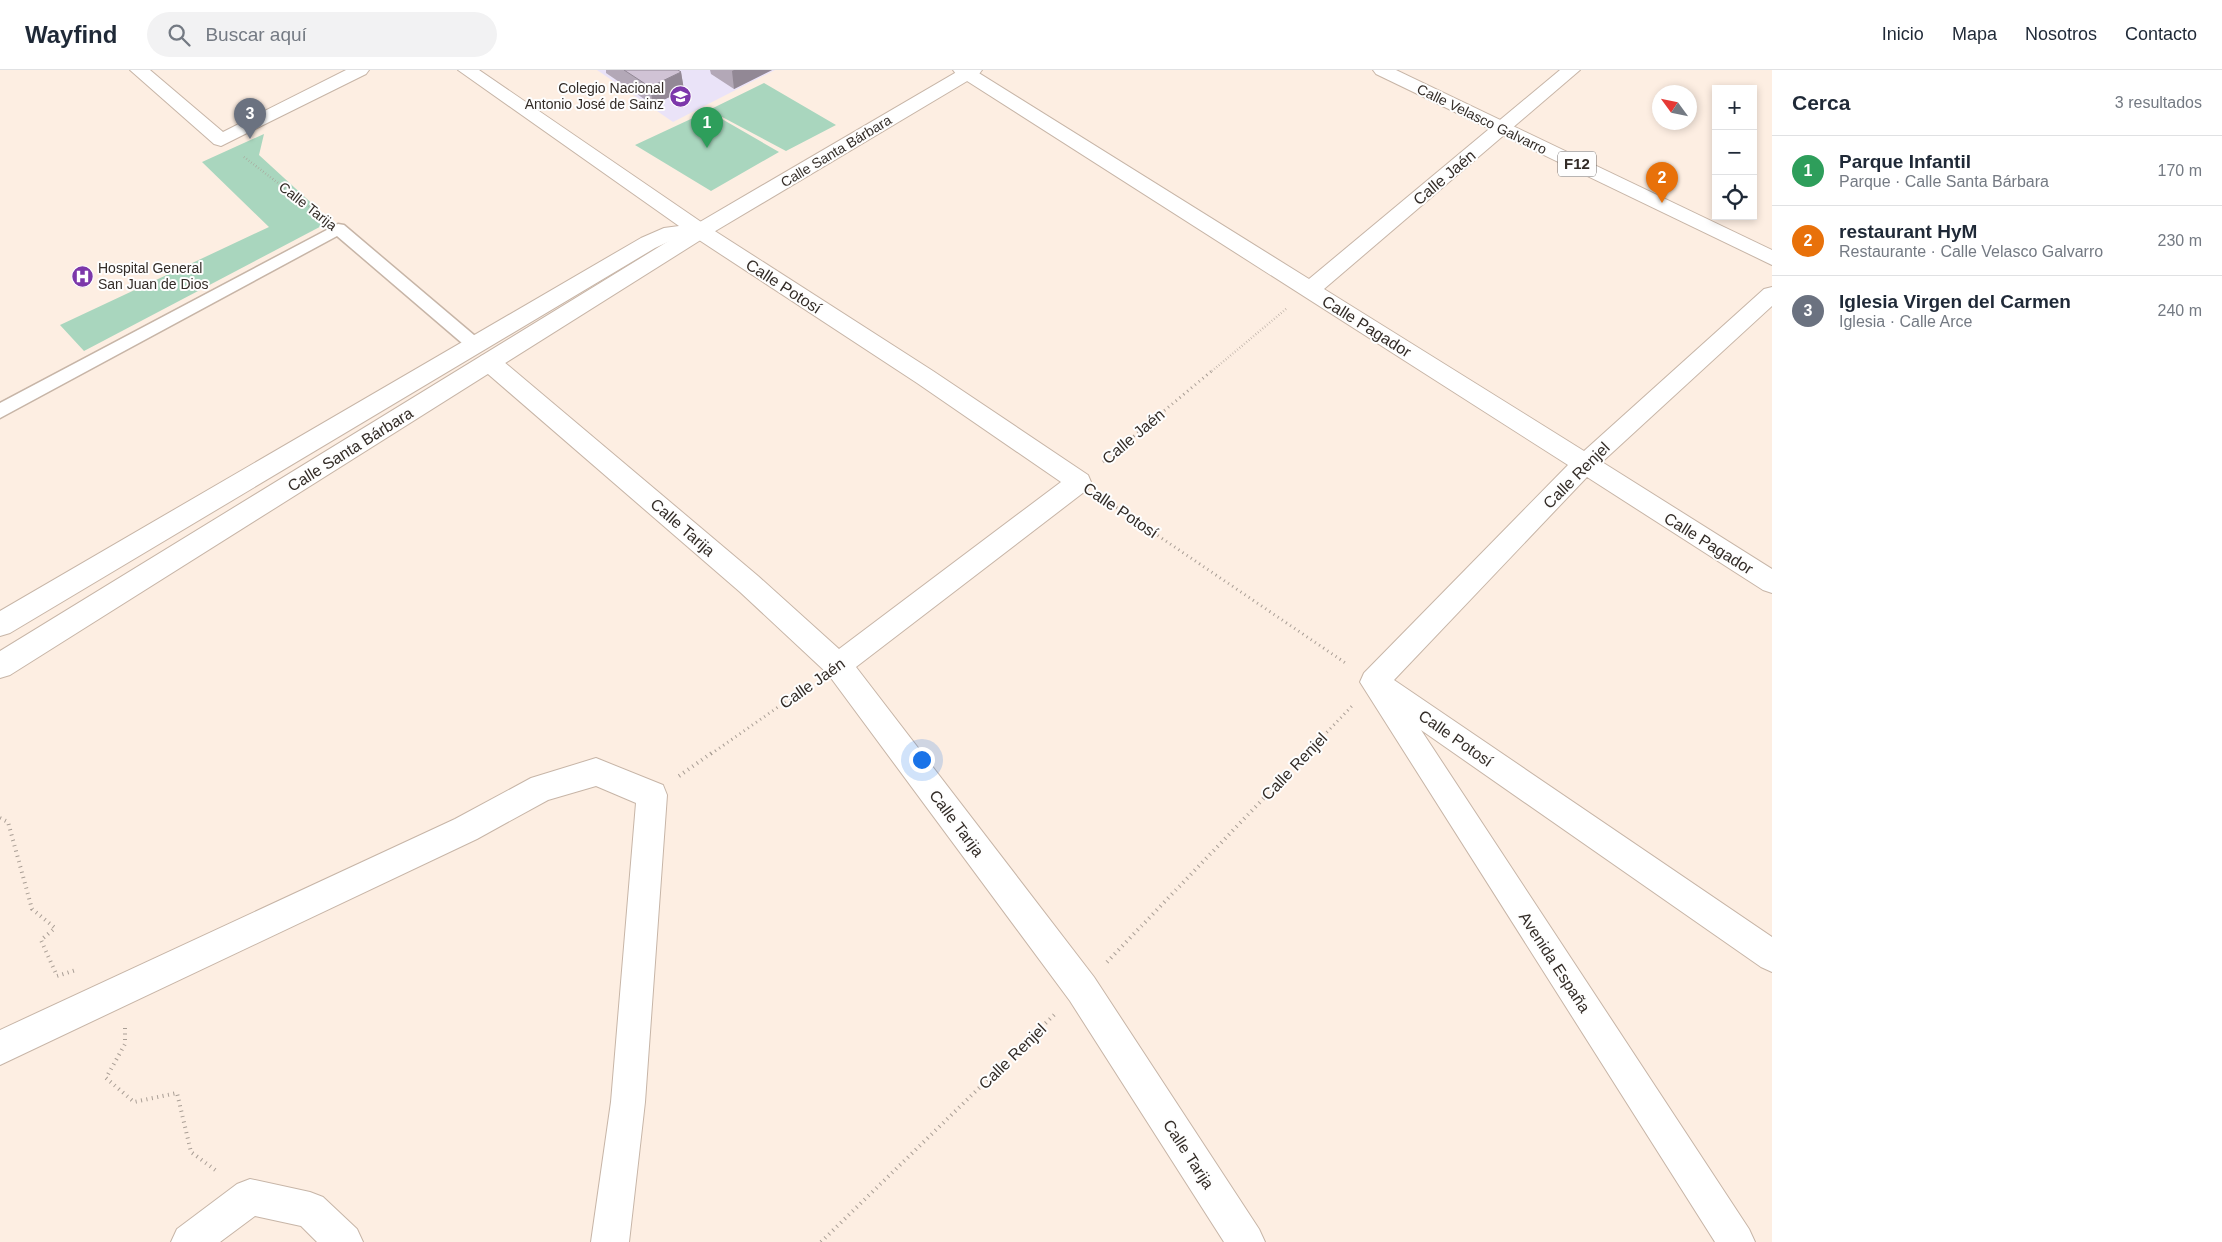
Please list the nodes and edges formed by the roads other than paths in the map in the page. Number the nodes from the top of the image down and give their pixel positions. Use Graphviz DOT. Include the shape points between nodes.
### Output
graph roads {
  1 [pos="139,70"];
  2 [pos="360,70"];
  3 [pos="467,70"];
  4 [pos="1382,70"];
  5 [pos="1571,70"];
  6 [pos="967,71"];
  7 [pos="1502,129"];
  8 [pos="700,231"];
  9 [pos="1772,258"];
  10 [pos="1308,290"];
  11 [pos="1772,294"];
  12 [pos="482,354"];
  13 [pos="0,411"];
  14 [pos="1585,464"];
  15 [pos="1079,482"];
  16 [pos="1772,582"];
  17 [pos="0,625"];
  18 [pos="838,665"];
  19 [pos="0,666"];
  20 [pos="1374,682"];
  21 [pos="1772,956"];
  22 [pos="0,1048"];
  23 [pos="190,1242"];
  24 [pos="344,1242"];
  25 [pos="610,1242"];
  26 [pos="1246,1242"];
  27 [pos="1736,1242"];
  1 -- 2 [label="street" via="221,140"];
  3 -- 8 [label="street, Calle Potosí"];
  4 -- 7 [label="street, Calle Velasco Galvarro / F12"];
  5 -- 7 [label="street, Calle Jaén"];
  6 -- 8 [label="street, Calle Santa Bárbara"];
  6 -- 10 [label="street, Calle Pagador"];
  7 -- 9 [label="street, Calle Velasco Galvarro / F12"];
  7 -- 10 [label="street, Calle Jaén"];
  8 -- 12 [label="street, Calle Santa Bárbara" via="671,233 648,243"];
  8 -- 15 [label="street, Calle Potosí" via="925,377"];
  10 -- 14 [label="street, Calle Pagador"];
  11 -- 14 [label="street, Calle Renjel"];
  12 -- 13 [label="lane, Calle Tarija" via="338,229"];
  12 -- 17 [label="street, Calle Santa Bárbara"];
  12 -- 18 [label="street, Calle Tarija"];
  12 -- 19 [label="street, Calle Santa Bárbara"];
  14 -- 16 [label="street, Calle Pagador"];
  14 -- 20 [label="street, Calle Renjel"];
  15 -- 18 [label="street, Calle Jaén"];
  18 -- 26 [label="street, Calle Tarija" via="1082,989"];
  20 -- 21 [label="street, Calle Potosí"];
  20 -- 27 [label="street, Avenida España"];
  22 -- 25 [label="street" via="466,829 541,788 596,772 652,795 628,1102"];
  23 -- 24 [label="street" via="250,1197 310,1210"];
}
